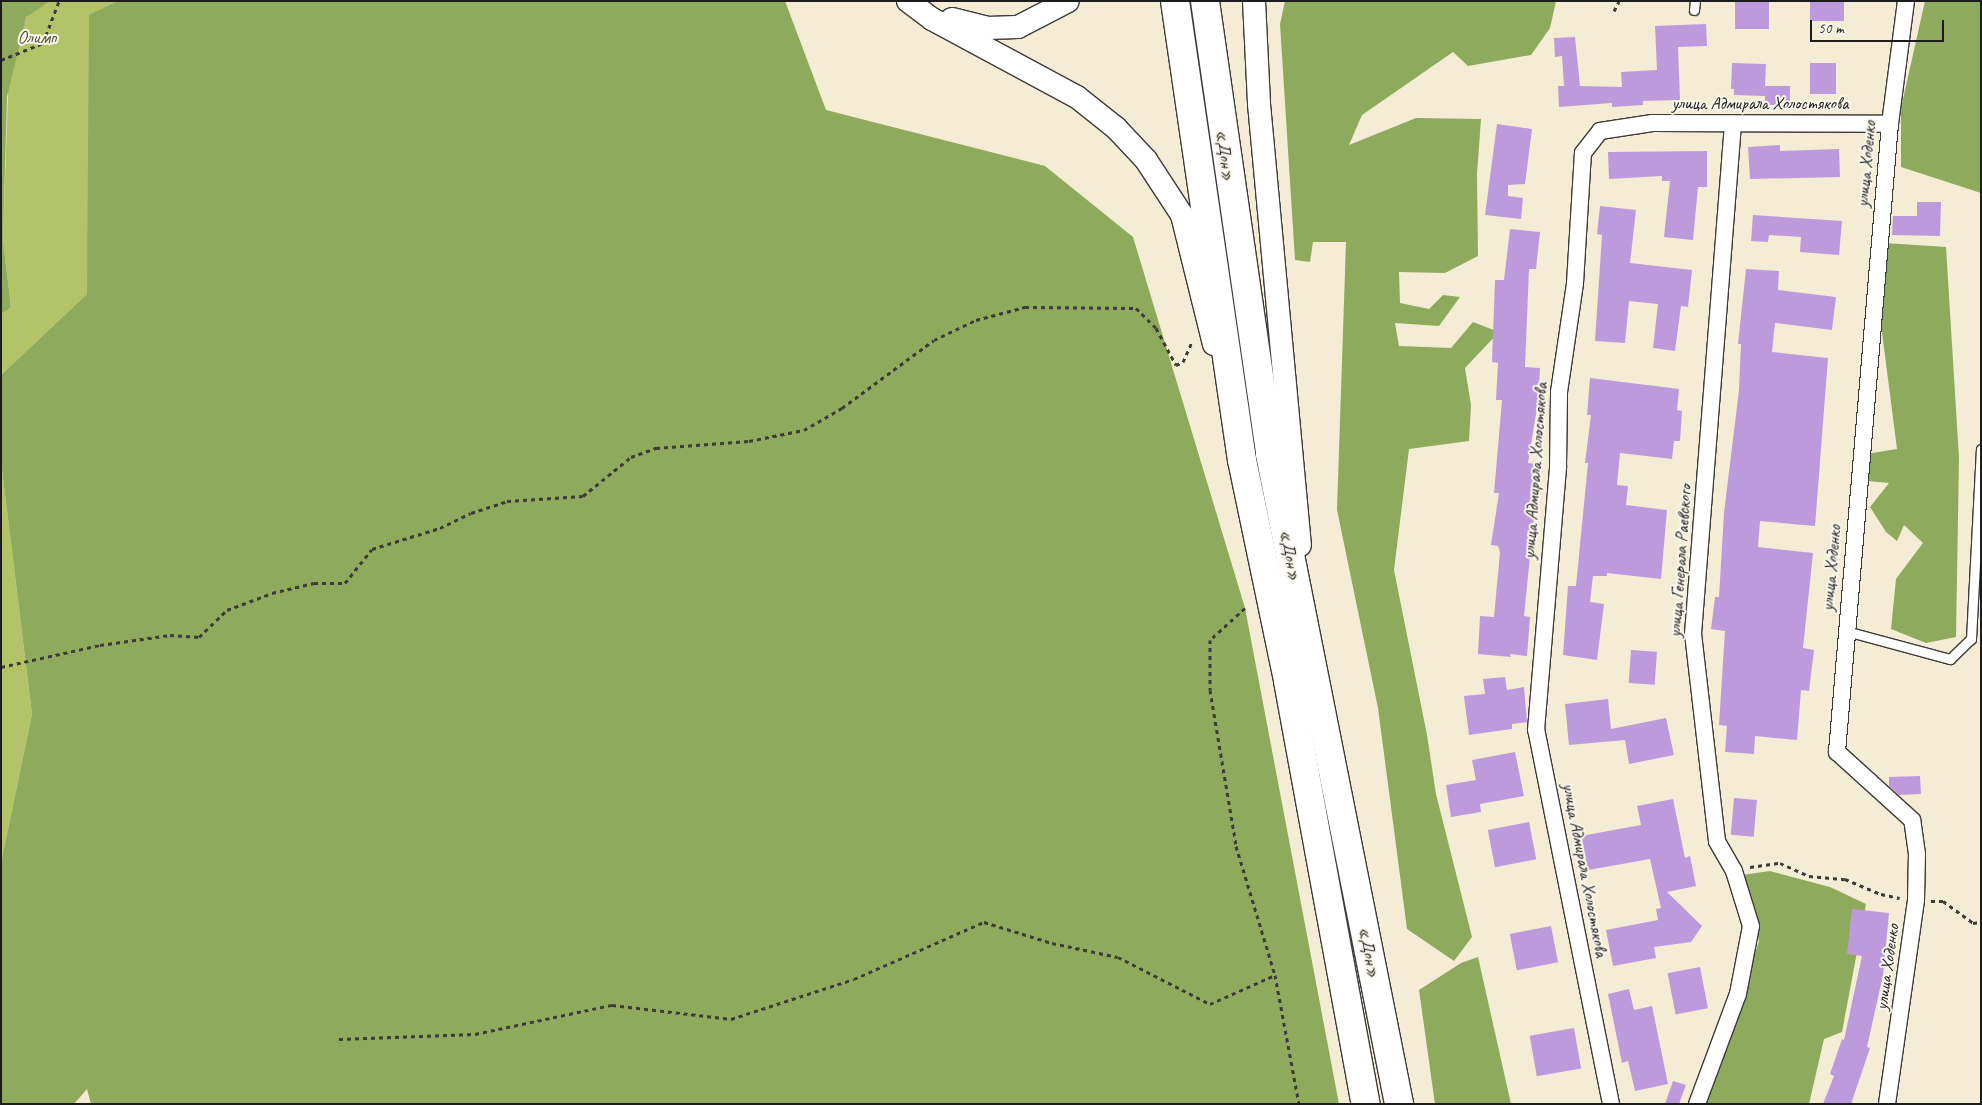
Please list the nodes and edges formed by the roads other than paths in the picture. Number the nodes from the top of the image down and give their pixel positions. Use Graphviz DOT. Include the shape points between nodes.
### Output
graph roads {
  1 [pos="908,1"];
  2 [pos="916,1"];
  3 [pos="1068,1"];
  4 [pos="1175,1"];
  5 [pos="1205,1"];
  6 [pos="1254,1"];
  7 [pos="1906,1"];
  8 [pos="1733,124"];
  9 [pos="1890,124"];
  10 [pos="1981,449"];
  11 [pos="1242,460"];
  12 [pos="1846,631"];
  13 [pos="1314,673"];
  14 [pos="1366,1104"];
  15 [pos="1399,1104"];
  16 [pos="1612,1104"];
  17 [pos="1697,1104"];
  18 [pos="1887,1104"];
  1 -- 11 [label="main road" via="932,19 1077,96 1116,128 1146,160 1182,215"];
  2 -- 3 [label="main road" via="952,20 987,28 1018,27"];
  4 -- 11 [label="highway, «Дон»"];
  5 -- 13 [label="highway, «Дон»" via="1270,454"];
  6 -- 13 [label="main road" via="1270,232"];
  7 -- 9 [label="street, улица Ходенко"];
  8 -- 9 [label="street, улица Адмирала Холостякова"];
  8 -- 16 [label="street, улица Адмирала Холостякова" via="1652,122 1600,131 1584,153 1575,283 1559,392 1558,466 1536,730"];
  8 -- 17 [label="street, улица Генерала Раевского" via="1693,634 1717,841 1734,871 1751,926 1738,994"];
  9 -- 12 [label="street, улица Ходенко"];
  10 -- 12 [label="lane" via="1971,638 1950,659"];
  11 -- 14 [label="highway, «Дон»" via="1288,682"];
  12 -- 18 [label="street, улица Ходенко" via="1837,752 1912,820 1917,854 1916,900"];
  13 -- 15 [label="highway, «Дон»"];
}
